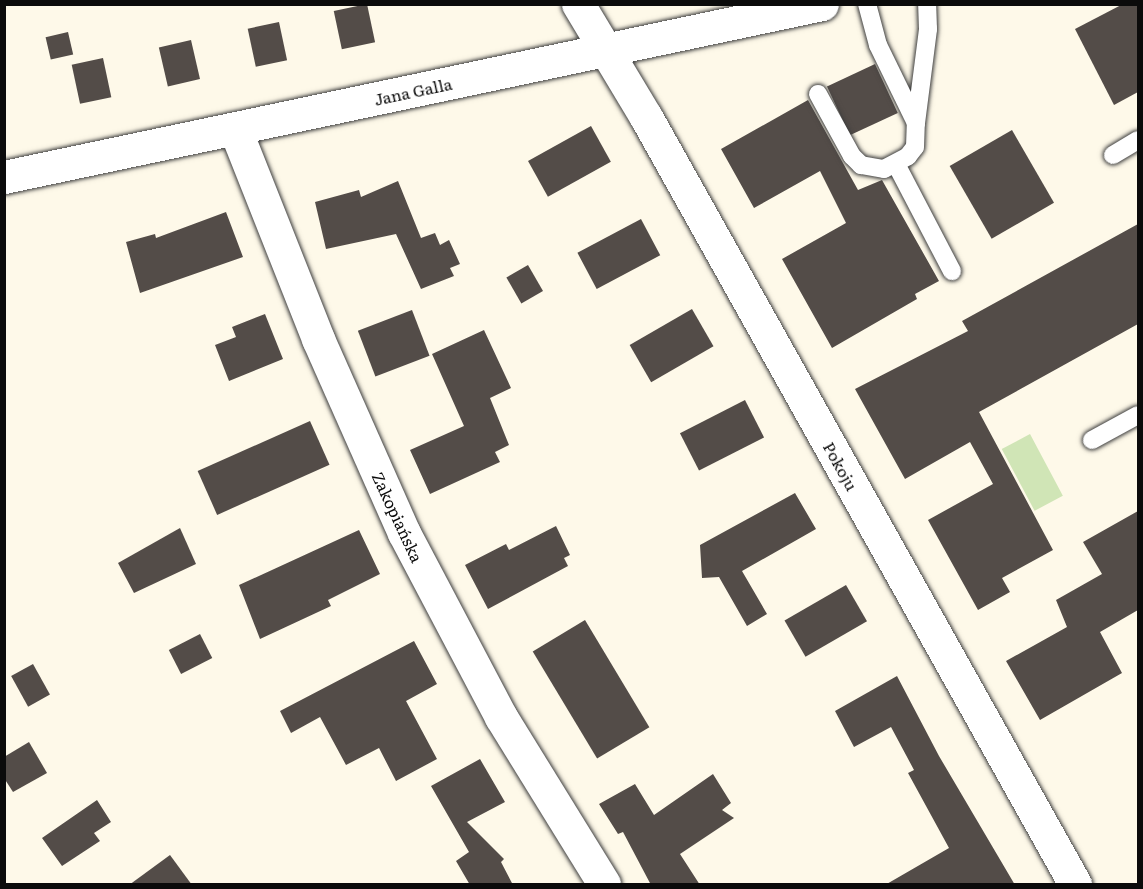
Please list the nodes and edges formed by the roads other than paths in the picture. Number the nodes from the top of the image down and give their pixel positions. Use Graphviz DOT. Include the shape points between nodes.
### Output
graph roads {
  1 [pos="578,4"];
  2 [pos="822,4"];
  3 [pos="867,4"];
  4 [pos="927,4"];
  5 [pos="604,50"];
  6 [pos="818,94"];
  7 [pos="916,123"];
  8 [pos="235,129"];
  9 [pos="1138,140"];
  10 [pos="1113,155"];
  11 [pos="896,164"];
  12 [pos="4,177"];
  13 [pos="952,271"];
  14 [pos="1138,415"];
  15 [pos="1092,440"];
  16 [pos="604,885"];
  17 [pos="1075,885"];
  1 -- 5 [label="street, Pokoju"];
  2 -- 5 [label="street, Jana Galla"];
  3 -- 7 [label="lane" via="878,45"];
  4 -- 7 [label="lane" via="928,29"];
  5 -- 8 [label="street, Jana Galla"];
  5 -- 17 [label="street, Pokoju"];
  6 -- 11 [label="lane" via="852,156 861,165 873,169"];
  7 -- 11 [label="lane" via="915,147"];
  8 -- 12 [label="street, Jana Galla"];
  8 -- 16 [label="street, Zakopiańska" via="318,339 404,533 501,717"];
  9 -- 10 [label="lane"];
  11 -- 13 [label="lane"];
  14 -- 15 [label="lane"];
}
